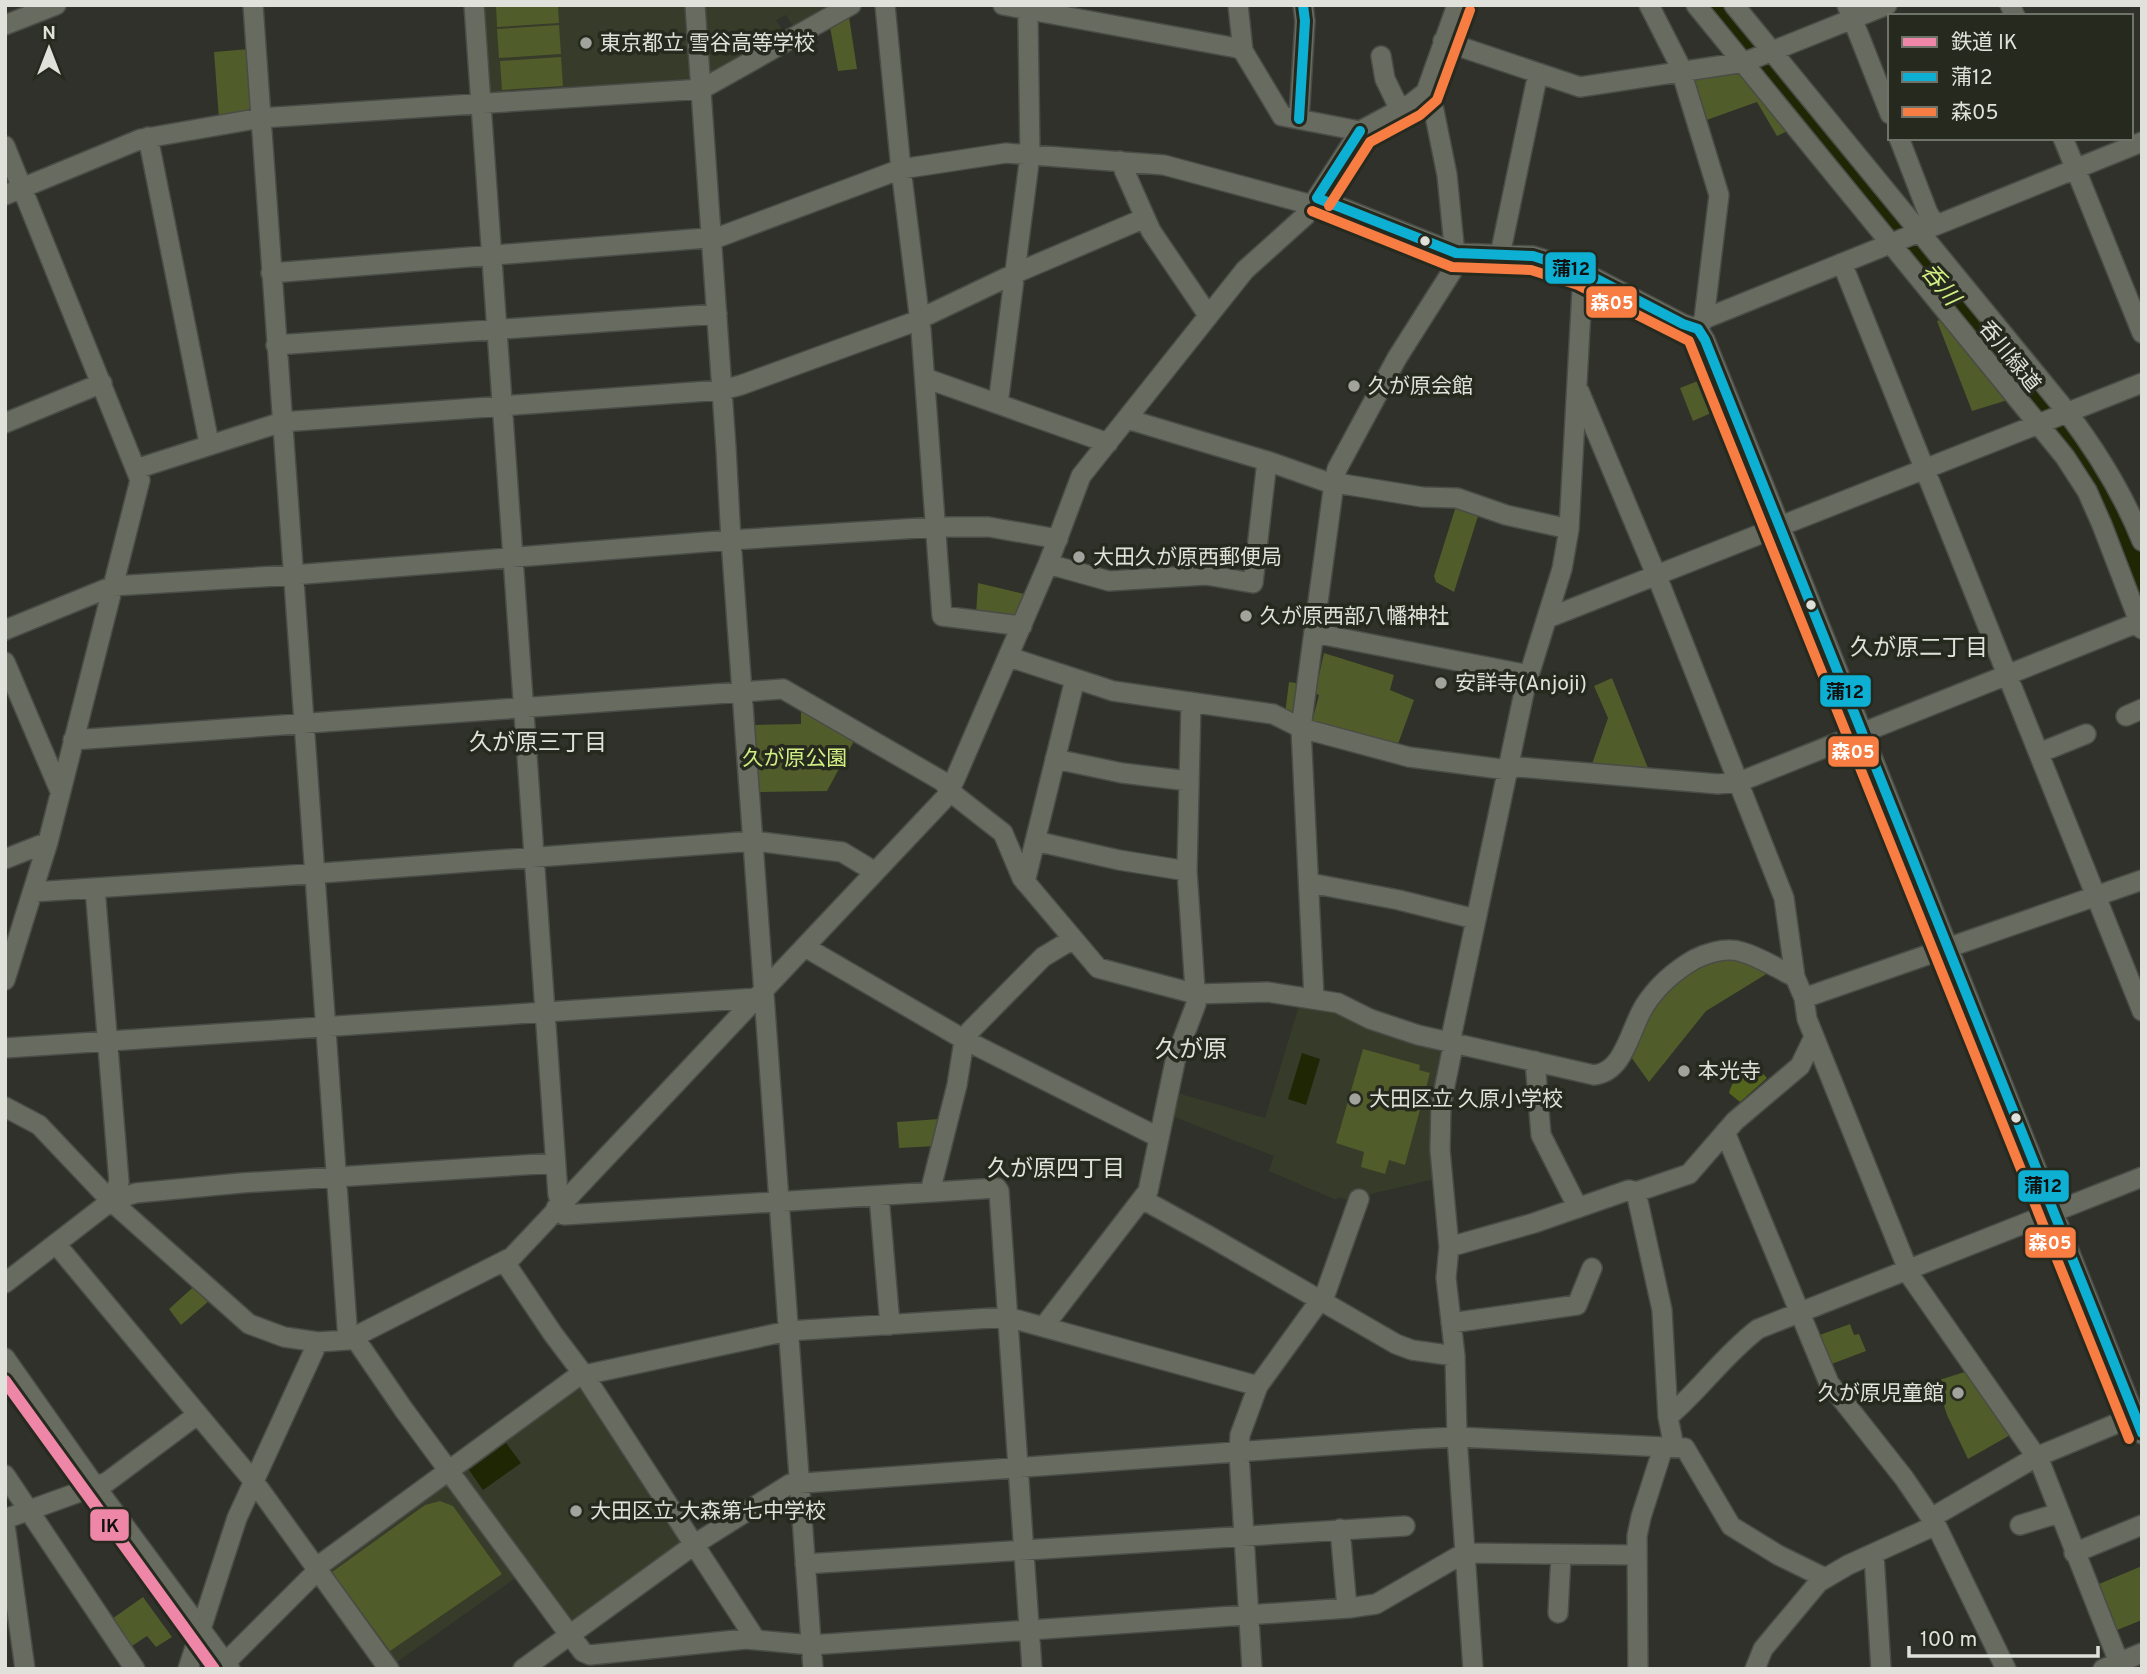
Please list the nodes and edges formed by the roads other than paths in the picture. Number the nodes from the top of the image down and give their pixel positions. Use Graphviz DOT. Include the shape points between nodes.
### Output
graph roads {
  1 [pos="56,5"];
  2 [pos="253,5"];
  3 [pos="474,5"];
  4 [pos="695,5"];
  5 [pos="851,5"];
  6 [pos="886,5"];
  7 [pos="1003,5"];
  8 [pos="1238,5"];
  9 [pos="1303,5"];
  10 [pos="1457,5"];
  11 [pos="1650,5"];
  12 [pos="1696,5"];
  13 [pos="1734,5"];
  14 [pos="1887,5"];
  15 [pos="1030,8"];
  16 [pos="1849,12"];
  17 [pos="5,25"];
  18 [pos="1443,41"];
  19 [pos="1243,51"];
  20 [pos="1771,53"];
  21 [pos="1381,56"];
  22 [pos="1744,62"];
  23 [pos="1682,72"];
  24 [pos="1538,73"];
  25 [pos="1429,86"];
  26 [pos="702,89"];
  27 [pos="482,104"];
  28 [pos="1888,109"];
  29 [pos="1400,110"];
  30 [pos="261,118"];
  31 [pos="1299,119"];
  32 [pos="1360,131"];
  33 [pos="148,137"];
  34 [pos="1900,140"];
  35 [pos="2064,140"];
  36 [pos="2142,142"];
  37 [pos="5,146"];
  38 [pos="1030,155"];
  39 [pos="1120,161"];
  40 [pos="901,169"];
  41 [pos="2074,169"];
  42 [pos="14,191"];
  43 [pos="1314,201"];
  44 [pos="1146,218"];
  45 [pos="1924,229"];
  46 [pos="711,239"];
  47 [pos="1891,242"];
  48 [pos="1456,253"];
  49 [pos="1500,255"];
  50 [pos="491,256"];
  51 [pos="1842,263"];
  52 [pos="1583,272"];
  53 [pos="271,273"];
  54 [pos="1016,273"];
  55 [pos="716,314"];
  56 [pos="1208,316"];
  57 [pos="919,319"];
  58 [pos="1701,324"];
  59 [pos="497,330"];
  60 [pos="2142,333"];
  61 [pos="276,345"];
  62 [pos="925,377"];
  63 [pos="102,383"];
  64 [pos="2142,383"];
  65 [pos="1577,386"];
  66 [pos="722,390"];
  67 [pos="998,404"];
  68 [pos="502,407"];
  69 [pos="2065,413"];
  70 [pos="1127,419"];
  71 [pos="282,422"];
  72 [pos="5,423"];
  73 [pos="2039,424"];
  74 [pos="209,443"];
  75 [pos="1108,443"];
  76 [pos="1267,461"];
  77 [pos="1925,468"];
  78 [pos="136,469"];
  79 [pos="1334,483"];
  80 [pos="1779,526"];
  81 [pos="935,527"];
  82 [pos="1569,529"];
  83 [pos="1058,539"];
  84 [pos="731,540"];
  85 [pos="2142,541"];
  86 [pos="513,558"];
  87 [pos="1048,564"];
  88 [pos="293,575"];
  89 [pos="1656,575"];
  90 [pos="113,586"];
  91 [pos="1548,618"];
  92 [pos="2141,624"];
  93 [pos="1022,626"];
  94 [pos="5,630"];
  95 [pos="1314,633"];
  96 [pos="1009,657"];
  97 [pos="5,662"];
  98 [pos="1529,675"];
  99 [pos="2008,676"];
  100 [pos="1075,679"];
  101 [pos="743,690"];
  102 [pos="1191,702"];
  103 [pos="524,707"];
  104 [pos="304,725"];
  105 [pos="1301,728"];
  106 [pos="1862,732"];
  107 [pos="2086,734"];
  108 [pos="73,740"];
  109 [pos="2039,753"];
  110 [pos="1055,759"];
  111 [pos="1508,770"];
  112 [pos="1189,781"];
  113 [pos="1738,782"];
  114 [pos="950,790"];
  115 [pos="60,791"];
  116 [pos="754,841"];
  117 [pos="1035,841"];
  118 [pos="48,842"];
  119 [pos="534,858"];
  120 [pos="5,859"];
  121 [pos="1188,871"];
  122 [pos="315,874"];
  123 [pos="873,874"];
  124 [pos="2142,880"];
  125 [pos="1025,882"];
  126 [pos="1310,883"];
  127 [pos="95,888"];
  128 [pos="33,892"];
  129 [pos="2095,896"];
  130 [pos="1475,919"];
  131 [pos="1073,939"];
  132 [pos="805,947"];
  133 [pos="1947,948"];
  134 [pos="1795,977"];
  135 [pos="5,979"];
  136 [pos="761,994"];
  137 [pos="1196,994"];
  138 [pos="1314,998"];
  139 [pos="1804,998"];
  140 [pos="545,1010"];
  141 [pos="2142,1011"];
  142 [pos="326,1026"];
  143 [pos="1814,1037"];
  144 [pos="965,1040"];
  145 [pos="107,1041"];
  146 [pos="1452,1042"];
  147 [pos="5,1048"];
  148 [pos="1535,1061"];
  149 [pos="5,1107"];
  150 [pos="1725,1132"];
  151 [pos="1158,1137"];
  152 [pos="555,1163"];
  153 [pos="337,1177"];
  154 [pos="2142,1177"];
  155 [pos="930,1192"];
  156 [pos="1636,1192"];
  157 [pos="879,1196"];
  158 [pos="1142,1199"];
  159 [pos="1359,1199"];
  160 [pos="111,1201"];
  161 [pos="778,1202"];
  162 [pos="560,1204"];
  163 [pos="1578,1208"];
  164 [pos="2053,1212"];
  165 [pos="56,1244"];
  166 [pos="1448,1247"];
  167 [pos="504,1261"];
  168 [pos="1592,1268"];
  169 [pos="1908,1270"];
  170 [pos="5,1283"];
  171 [pos="1319,1299"];
  172 [pos="1801,1312"];
  173 [pos="1007,1317"];
  174 [pos="1451,1322"];
  175 [pos="890,1325"];
  176 [pos="1044,1326"];
  177 [pos="788,1331"];
  178 [pos="351,1338"];
  179 [pos="318,1342"];
  180 [pos="1455,1356"];
  181 [pos="5,1357"];
  182 [pos="584,1375"];
  183 [pos="1258,1386"];
  184 [pos="197,1415"];
  185 [pos="1668,1417"];
  186 [pos="2139,1421"];
  187 [pos="1457,1437"];
  188 [pos="1668,1448"];
  189 [pos="1238,1452"];
  190 [pos="2036,1457"];
  191 [pos="1017,1467"];
  192 [pos="449,1470"];
  193 [pos="5,1475"];
  194 [pos="255,1483"];
  195 [pos="799,1483"];
  196 [pos="95,1486"];
  197 [pos="30,1510"];
  198 [pos="2059,1513"];
  199 [pos="5,1519"];
  200 [pos="1934,1522"];
  201 [pos="5,1525"];
  202 [pos="2020,1525"];
  203 [pos="2142,1525"];
  204 [pos="1405,1526"];
  205 [pos="1340,1529"];
  206 [pos="1244,1535"];
  207 [pos="695,1544"];
  208 [pos="1023,1549"];
  209 [pos="1464,1553"];
  210 [pos="2074,1553"];
  211 [pos="1561,1555"];
  212 [pos="1637,1555"];
  213 [pos="1874,1555"];
  214 [pos="805,1564"];
  215 [pos="318,1569"];
  216 [pos="1825,1578"];
  217 [pos="1347,1608"];
  218 [pos="1558,1613"];
  219 [pos="1249,1615"];
  220 [pos="201,1629"];
  221 [pos="1029,1630"];
  222 [pos="570,1636"];
  223 [pos="756,1640"];
  224 [pos="811,1645"];
  225 [pos="2142,1654"];
  226 [pos="659,1659"];
  227 [pos="228,1666"];
  228 [pos="2113,1667"];
  229 [pos="25,1669"];
  230 [pos="135,1669"];
  231 [pos="188,1669"];
  232 [pos="390,1669"];
  233 [pos="523,1669"];
  234 [pos="813,1669"];
  235 [pos="1032,1669"];
  236 [pos="1252,1669"];
  237 [pos="1473,1669"];
  238 [pos="1638,1669"];
  239 [pos="1755,1669"];
  240 [pos="1881,1669"];
  241 [pos="2006,1669"];
  1 -- 17 [label="street"];
  2 -- 30 [label="street"];
  3 -- 27 [label="street"];
  4 -- 26 [label="street"];
  5 -- 26 [label="street"];
  6 -- 40 [label="street"];
  7 -- 15 [label="street"];
  8 -- 19 [label="street"];
  9 -- 31 [label="street"];
  10 -- 18 [label="street"];
  11 -- 23 [label="street"];
  12 -- 22 [label="street, 呑川緑道"];
  13 -- 20 [label="street"];
  14 -- 16 [label="street"];
  15 -- 19 [label="street"];
  15 -- 38 [label="street"];
  16 -- 20 [label="street"];
  16 -- 28 [label="street"];
  18 -- 24 [label="street"];
  18 -- 25 [label="street"];
  19 -- 31 [label="street" via="1282,116"];
  20 -- 22 [label="street"];
  20 -- 45 [label="street"];
  21 -- 29 [label="street" via="1385,79"];
  22 -- 23 [label="street"];
  22 -- 47 [label="street, 呑川緑道"];
  23 -- 24 [label="street" via="1580,87"];
  23 -- 58 [label="street" via="1719,195"];
  24 -- 49 [label="street"];
  25 -- 29 [label="street"];
  25 -- 48 [label="street" via="1447,175"];
  26 -- 27 [label="street"];
  26 -- 46 [label="street"];
  27 -- 30 [label="street"];
  27 -- 50 [label="street"];
  29 -- 32 [label="street"];
  30 -- 33 [label="street"];
  30 -- 53 [label="street"];
  31 -- 32 [label="street"];
  32 -- 43 [label="street"];
  33 -- 42 [label="street"];
  33 -- 74 [label="street"];
  34 -- 45 [label="street" via="1928,213"];
  35 -- 41 [label="street"];
  36 -- 41 [label="street"];
  37 -- 42 [label="street"];
  38 -- 39 [label="street"];
  38 -- 40 [label="street" via="1006,153"];
  38 -- 54 [label="street"];
  39 -- 43 [label="street" via="1164,165"];
  39 -- 44 [label="street"];
  40 -- 46 [label="street"];
  40 -- 57 [label="street"];
  41 -- 45 [label="street"];
  41 -- 60 [label="street"];
  42 -- 63 [label="street"];
  43 -- 48 [label="street"];
  43 -- 56 [label="street" via="1301,221 1245,270"];
  44 -- 54 [label="street"];
  44 -- 56 [label="street"];
  45 -- 47 [label="street"];
  45 -- 69 [label="street"];
  46 -- 50 [label="street"];
  46 -- 55 [label="street"];
  47 -- 51 [label="street"];
  47 -- 73 [label="street, 呑川緑道"];
  48 -- 49 [label="street"];
  48 -- 79 [label="street" via="1456,265 1397,358"];
  49 -- 52 [label="street" via="1533,256"];
  50 -- 53 [label="street"];
  50 -- 59 [label="street"];
  51 -- 58 [label="street"];
  51 -- 77 [label="street"];
  52 -- 58 [label="street" via="1683,324"];
  52 -- 65 [label="street"];
  53 -- 61 [label="street"];
  54 -- 57 [label="street"];
  54 -- 67 [label="street"];
  55 -- 59 [label="street"];
  55 -- 66 [label="street"];
  56 -- 70 [label="street"];
  57 -- 62 [label="street"];
  57 -- 66 [label="street"];
  58 -- 80 [label="street"];
  59 -- 61 [label="street"];
  59 -- 68 [label="street"];
  61 -- 71 [label="street"];
  62 -- 67 [label="street"];
  62 -- 81 [label="street"];
  63 -- 72 [label="street"];
  63 -- 78 [label="street"];
  64 -- 69 [label="street"];
  65 -- 82 [label="street"];
  65 -- 89 [label="street"];
  66 -- 68 [label="street"];
  66 -- 84 [label="street"];
  67 -- 75 [label="street"];
  68 -- 71 [label="street"];
  68 -- 86 [label="street"];
  69 -- 73 [label="street"];
  69 -- 85 [label="street" via="2102,460"];
  70 -- 75 [label="street"];
  70 -- 76 [label="street"];
  71 -- 74 [label="street"];
  71 -- 88 [label="street"];
  73 -- 77 [label="street"];
  73 -- 92 [label="street, 呑川緑道" via="2087,491"];
  74 -- 78 [label="street"];
  75 -- 83 [label="street" via="1081,476"];
  76 -- 79 [label="street"];
  76 -- 87 [label="street" via="1253,583 1206,575 1109,582"];
  77 -- 80 [label="street"];
  77 -- 99 [label="street"];
  78 -- 90 [label="street" via="140,480"];
  79 -- 82 [label="street" via="1457,498"];
  79 -- 95 [label="street"];
  80 -- 89 [label="street"];
  80 -- 106 [label="street"];
  81 -- 83 [label="street" via="989,527"];
  81 -- 84 [label="street"];
  81 -- 93 [label="street" via="942,616"];
  82 -- 91 [label="street"];
  83 -- 87 [label="street"];
  84 -- 86 [label="street"];
  84 -- 101 [label="street"];
  86 -- 88 [label="street"];
  86 -- 103 [label="street"];
  87 -- 93 [label="street"];
  88 -- 90 [label="street"];
  88 -- 104 [label="street"];
  89 -- 91 [label="street"];
  89 -- 113 [label="street"];
  90 -- 94 [label="street"];
  90 -- 108 [label="street"];
  91 -- 98 [label="street"];
  92 -- 99 [label="street"];
  93 -- 96 [label="street"];
  95 -- 98 [label="street"];
  95 -- 105 [label="street"];
  96 -- 100 [label="street"];
  96 -- 114 [label="street"];
  97 -- 115 [label="street"];
  98 -- 111 [label="street"];
  99 -- 106 [label="street"];
  99 -- 109 [label="street"];
  100 -- 102 [label="street" via="1113,691"];
  100 -- 110 [label="street"];
  101 -- 103 [label="street"];
  101 -- 114 [label="street" via="783,689 942,780"];
  101 -- 116 [label="street"];
  102 -- 105 [label="street" via="1273,714"];
  102 -- 112 [label="street"];
  103 -- 104 [label="street"];
  103 -- 119 [label="street"];
  104 -- 108 [label="street"];
  104 -- 122 [label="street"];
  105 -- 111 [label="street" via="1409,757"];
  105 -- 126 [label="street"];
  106 -- 113 [label="street"];
  106 -- 133 [label="street"];
  107 -- 109 [label="street"];
  108 -- 115 [label="street"];
  109 -- 129 [label="street"];
  110 -- 112 [label="street"];
  110 -- 117 [label="street"];
  111 -- 113 [label="street" via="1518,767"];
  111 -- 130 [label="street"];
  112 -- 121 [label="street"];
  113 -- 134 [label="street" via="1784,898"];
  114 -- 123 [label="street"];
  114 -- 125 [label="street" via="1003,834"];
  115 -- 118 [label="street"];
  116 -- 119 [label="street"];
  116 -- 123 [label="street" via="842,852"];
  116 -- 136 [label="street"];
  117 -- 121 [label="street"];
  117 -- 125 [label="street"];
  118 -- 120 [label="street"];
  118 -- 128 [label="street"];
  119 -- 122 [label="street"];
  119 -- 140 [label="street"];
  121 -- 137 [label="street"];
  122 -- 127 [label="street"];
  122 -- 142 [label="street"];
  123 -- 132 [label="street"];
  124 -- 129 [label="street"];
  125 -- 131 [label="street"];
  126 -- 130 [label="street"];
  126 -- 138 [label="street"];
  127 -- 128 [label="street"];
  127 -- 145 [label="street"];
  128 -- 135 [label="street"];
  129 -- 133 [label="street"];
  129 -- 141 [label="street"];
  130 -- 146 [label="street"];
  131 -- 137 [label="street" via="1098,968"];
  131 -- 144 [label="street" via="1043,957"];
  132 -- 136 [label="street"];
  132 -- 144 [label="street"];
  133 -- 139 [label="street"];
  133 -- 164 [label="street"];
  134 -- 139 [label="street"];
  134 -- 148 [label="street" via="1741,951 1714,951 1670,974 1644,1006 1618,1061 1606,1073 1594,1075"];
  136 -- 140 [label="street"];
  136 -- 161 [label="street"];
  136 -- 162 [label="street"];
  137 -- 138 [label="street" via="1268,992"];
  137 -- 151 [label="street"];
  138 -- 146 [label="street" via="1418,1035"];
  139 -- 143 [label="street"];
  140 -- 142 [label="street"];
  140 -- 152 [label="street"];
  142 -- 145 [label="street"];
  142 -- 153 [label="street"];
  143 -- 150 [label="street" via="1800,1066"];
  143 -- 169 [label="street"];
  144 -- 151 [label="street"];
  144 -- 155 [label="street"];
  145 -- 147 [label="street"];
  145 -- 160 [label="street" via="119,1182"];
  146 -- 148 [label="street"];
  146 -- 166 [label="street" via="1441,1105 1440,1150"];
  148 -- 163 [label="street" via="1541,1135"];
  149 -- 160 [label="street" via="39,1125"];
  150 -- 156 [label="street" via="1689,1174"];
  150 -- 172 [label="street"];
  151 -- 158 [label="street" via="1148,1191"];
  152 -- 153 [label="street"];
  152 -- 162 [label="street"];
  153 -- 160 [label="street" via="136,1194"];
  153 -- 178 [label="street"];
  154 -- 164 [label="street"];
  155 -- 157 [label="street"];
  155 -- 173 [label="street" via="999,1191"];
  156 -- 163 [label="street" via="1629,1190"];
  156 -- 185 [label="street" via="1662,1310"];
  157 -- 161 [label="street"];
  157 -- 175 [label="street"];
  158 -- 171 [label="street"];
  158 -- 176 [label="street"];
  159 -- 171 [label="street" via="1326,1292"];
  160 -- 165 [label="street"];
  160 -- 179 [label="street" via="249,1324 284,1337"];
  161 -- 162 [label="street" via="565,1215"];
  161 -- 177 [label="street"];
  162 -- 167 [label="street"];
  163 -- 166 [label="street"];
  164 -- 169 [label="street"];
  164 -- 186 [label="street"];
  165 -- 170 [label="street"];
  165 -- 184 [label="street"];
  166 -- 174 [label="street"];
  167 -- 178 [label="street"];
  167 -- 182 [label="street"];
  168 -- 174 [label="street" via="1577,1305"];
  169 -- 172 [label="street"];
  169 -- 190 [label="street"];
  171 -- 180 [label="street" via="1396,1344"];
  171 -- 183 [label="street"];
  172 -- 185 [label="street" via="1756,1330"];
  172 -- 200 [label="street" via="1829,1383"];
  173 -- 175 [label="street"];
  173 -- 176 [label="street"];
  173 -- 191 [label="street"];
  174 -- 180 [label="street"];
  175 -- 177 [label="street"];
  176 -- 183 [label="street"];
  177 -- 182 [label="street"];
  177 -- 195 [label="street"];
  178 -- 179 [label="street"];
  178 -- 192 [label="street"];
  179 -- 194 [label="street"];
  180 -- 187 [label="street"];
  181 -- 196 [label="street"];
  182 -- 192 [label="street"];
  182 -- 207 [label="street"];
  183 -- 189 [label="street"];
  184 -- 194 [label="street"];
  184 -- 196 [label="street" via="107,1482"];
  185 -- 188 [label="street"];
  186 -- 190 [label="street"];
  187 -- 188 [label="street"];
  187 -- 189 [label="street"];
  187 -- 209 [label="street"];
  188 -- 212 [label="street" via="1641,1517"];
  188 -- 216 [label="street" via="1685,1448 1731,1526"];
  189 -- 191 [label="street"];
  189 -- 206 [label="street"];
  190 -- 198 [label="street"];
  190 -- 200 [label="street"];
  191 -- 195 [label="street"];
  191 -- 208 [label="street"];
  192 -- 215 [label="street"];
  192 -- 222 [label="street"];
  193 -- 197 [label="street"];
  194 -- 215 [label="street"];
  194 -- 220 [label="street" via="237,1518"];
  195 -- 207 [label="street" via="790,1484"];
  195 -- 214 [label="street"];
  196 -- 197 [label="street"];
  196 -- 220 [label="street"];
  197 -- 199 [label="street"];
  197 -- 230 [label="street"];
  198 -- 202 [label="street"];
  198 -- 210 [label="street"];
  200 -- 213 [label="street"];
  200 -- 241 [label="street"];
  201 -- 229 [label="street"];
  203 -- 210 [label="street"];
  204 -- 205 [label="street"];
  205 -- 206 [label="street"];
  205 -- 217 [label="street"];
  206 -- 208 [label="street"];
  206 -- 219 [label="street"];
  207 -- 222 [label="street"];
  207 -- 223 [label="street"];
  208 -- 214 [label="street"];
  208 -- 221 [label="street"];
  209 -- 211 [label="street"];
  209 -- 217 [label="street" via="1376,1604"];
  209 -- 237 [label="street"];
  210 -- 228 [label="street" via="2116,1656"];
  211 -- 212 [label="street"];
  211 -- 218 [label="street"];
  212 -- 238 [label="street"];
  213 -- 216 [label="street"];
  213 -- 240 [label="street"];
  214 -- 224 [label="street"];
  215 -- 227 [label="street"];
  215 -- 232 [label="street"];
  216 -- 239 [label="street" via="1763,1649"];
  217 -- 219 [label="street"];
  219 -- 221 [label="street"];
  219 -- 236 [label="street"];
  220 -- 227 [label="street"];
  220 -- 231 [label="street"];
  221 -- 224 [label="street"];
  221 -- 235 [label="street"];
  222 -- 226 [label="street" via="590,1655"];
  222 -- 233 [label="street"];
  223 -- 224 [label="street"];
  223 -- 226 [label="street"];
  224 -- 234 [label="street"];
  225 -- 228 [label="street"];
}
